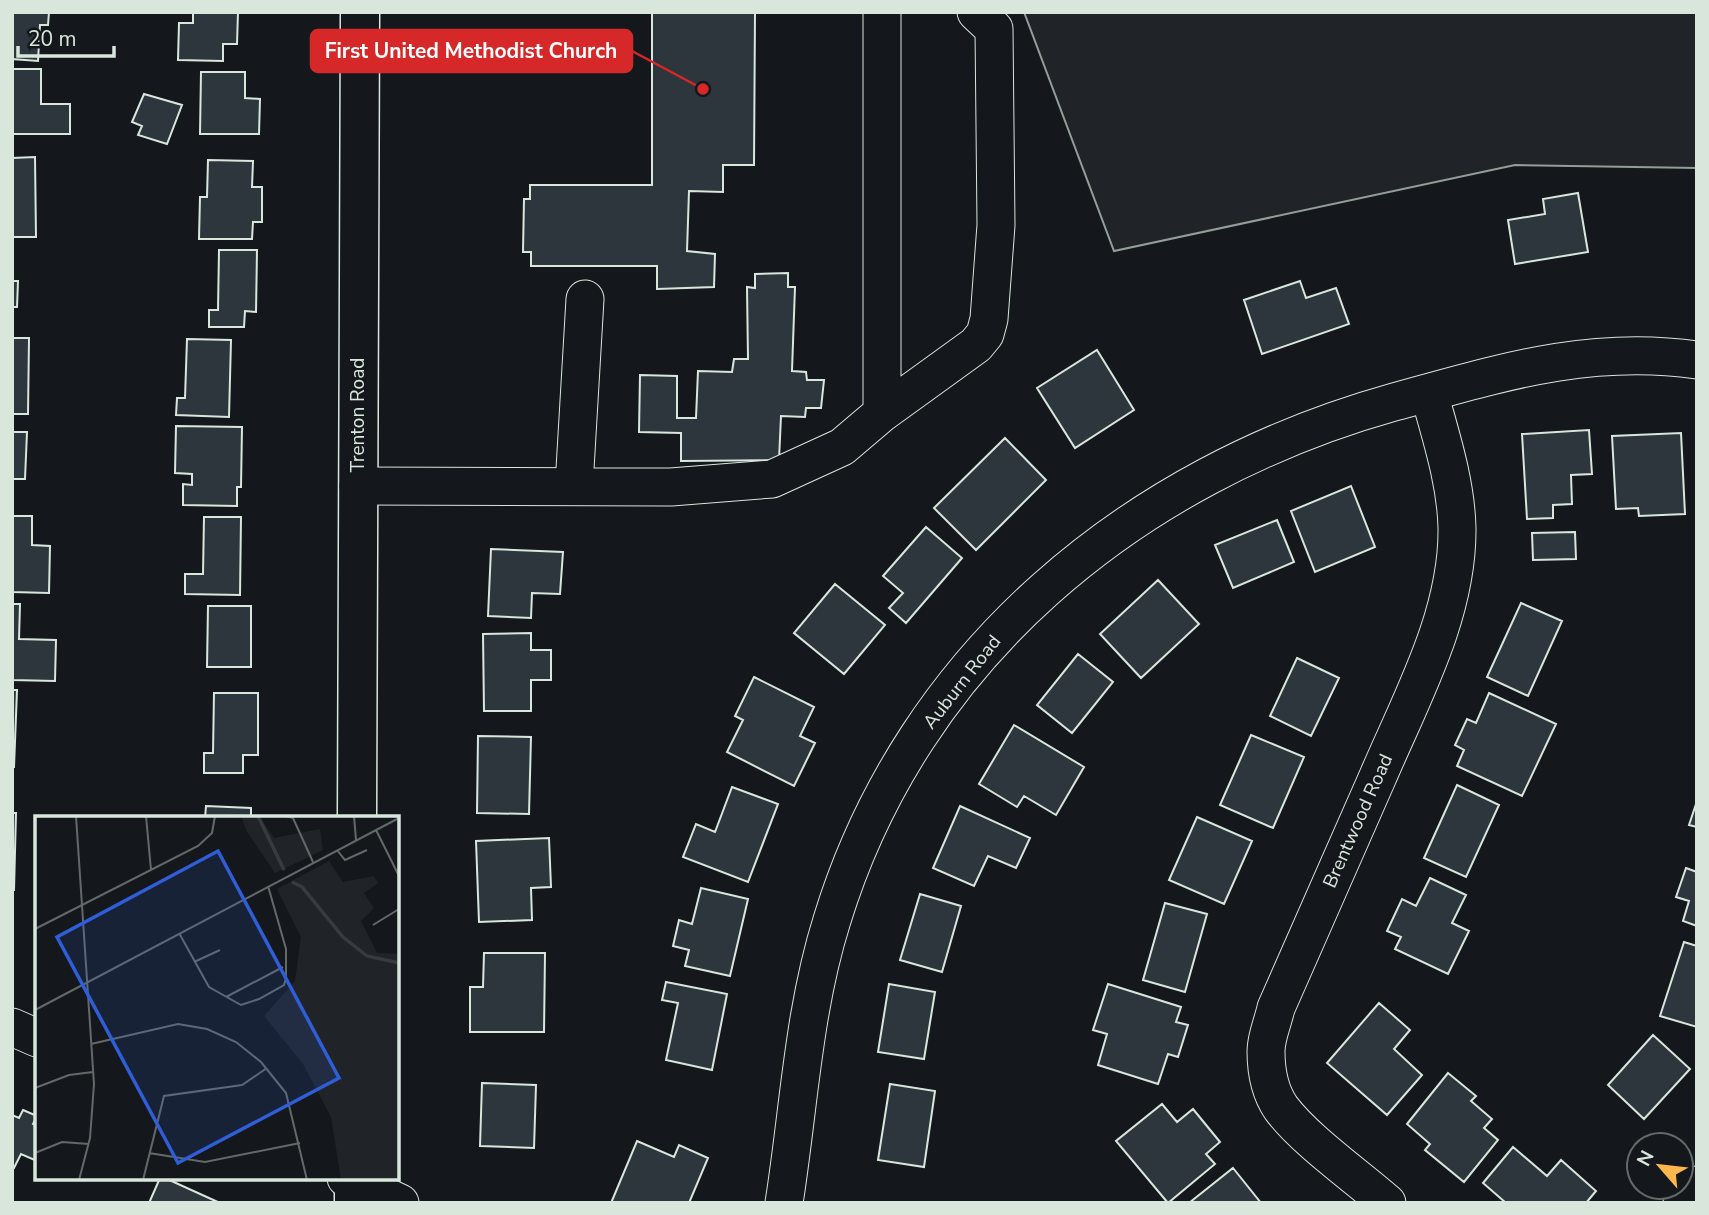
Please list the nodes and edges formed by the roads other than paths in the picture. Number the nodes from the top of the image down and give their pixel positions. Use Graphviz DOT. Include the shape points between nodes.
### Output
graph roads {
  1 [pos="360,12"];
  2 [pos="882,12"];
  3 [pos="976,12"];
  4 [pos="584,299"];
  5 [pos="1697,360"];
  6 [pos="1429,393"];
  7 [pos="882,413"];
  8 [pos="358,486"];
  9 [pos="574,486"];
  10 [pos="357,816"];
  11 [pos="12,1027"];
  12 [pos="35,1037"];
  13 [pos="352,1185"];
  14 [pos="1697,1185"];
  15 [pos="400,1203"];
  16 [pos="784,1203"];
  17 [pos="1387,1203"];
  18 [pos="1682,1203"];
  1 -- 8 [label="main road, Trenton Road"];
  2 -- 7 [label="street"];
  3 -- 7 [label="street" via="994,29 996,225 989,319 976,345"];
  4 -- 9 [label="street"];
  5 -- 6 [label="street, Auburn Road" via="1633,355 1587,358 1507,370"];
  6 -- 16 [label="street, Auburn Road" via="1317,427 1175,493 1056,578 965,672 892,779 864,834 832,920 811,1004"];
  6 -- 17 [label="street, Brentwood Road" via="1456,509 1450,589 1428,658 1276,1008 1266,1047 1271,1087 1281,1107 1306,1135"];
  7 -- 9 [label="street" via="842,447 772,479 671,487"];
  8 -- 9 [label="street"];
  8 -- 10 [label="main road, Trenton Road"];
  11 -- 12 [label="street"];
  13 -- 15 [label="street"];
  14 -- 18 [label="street"];
}
